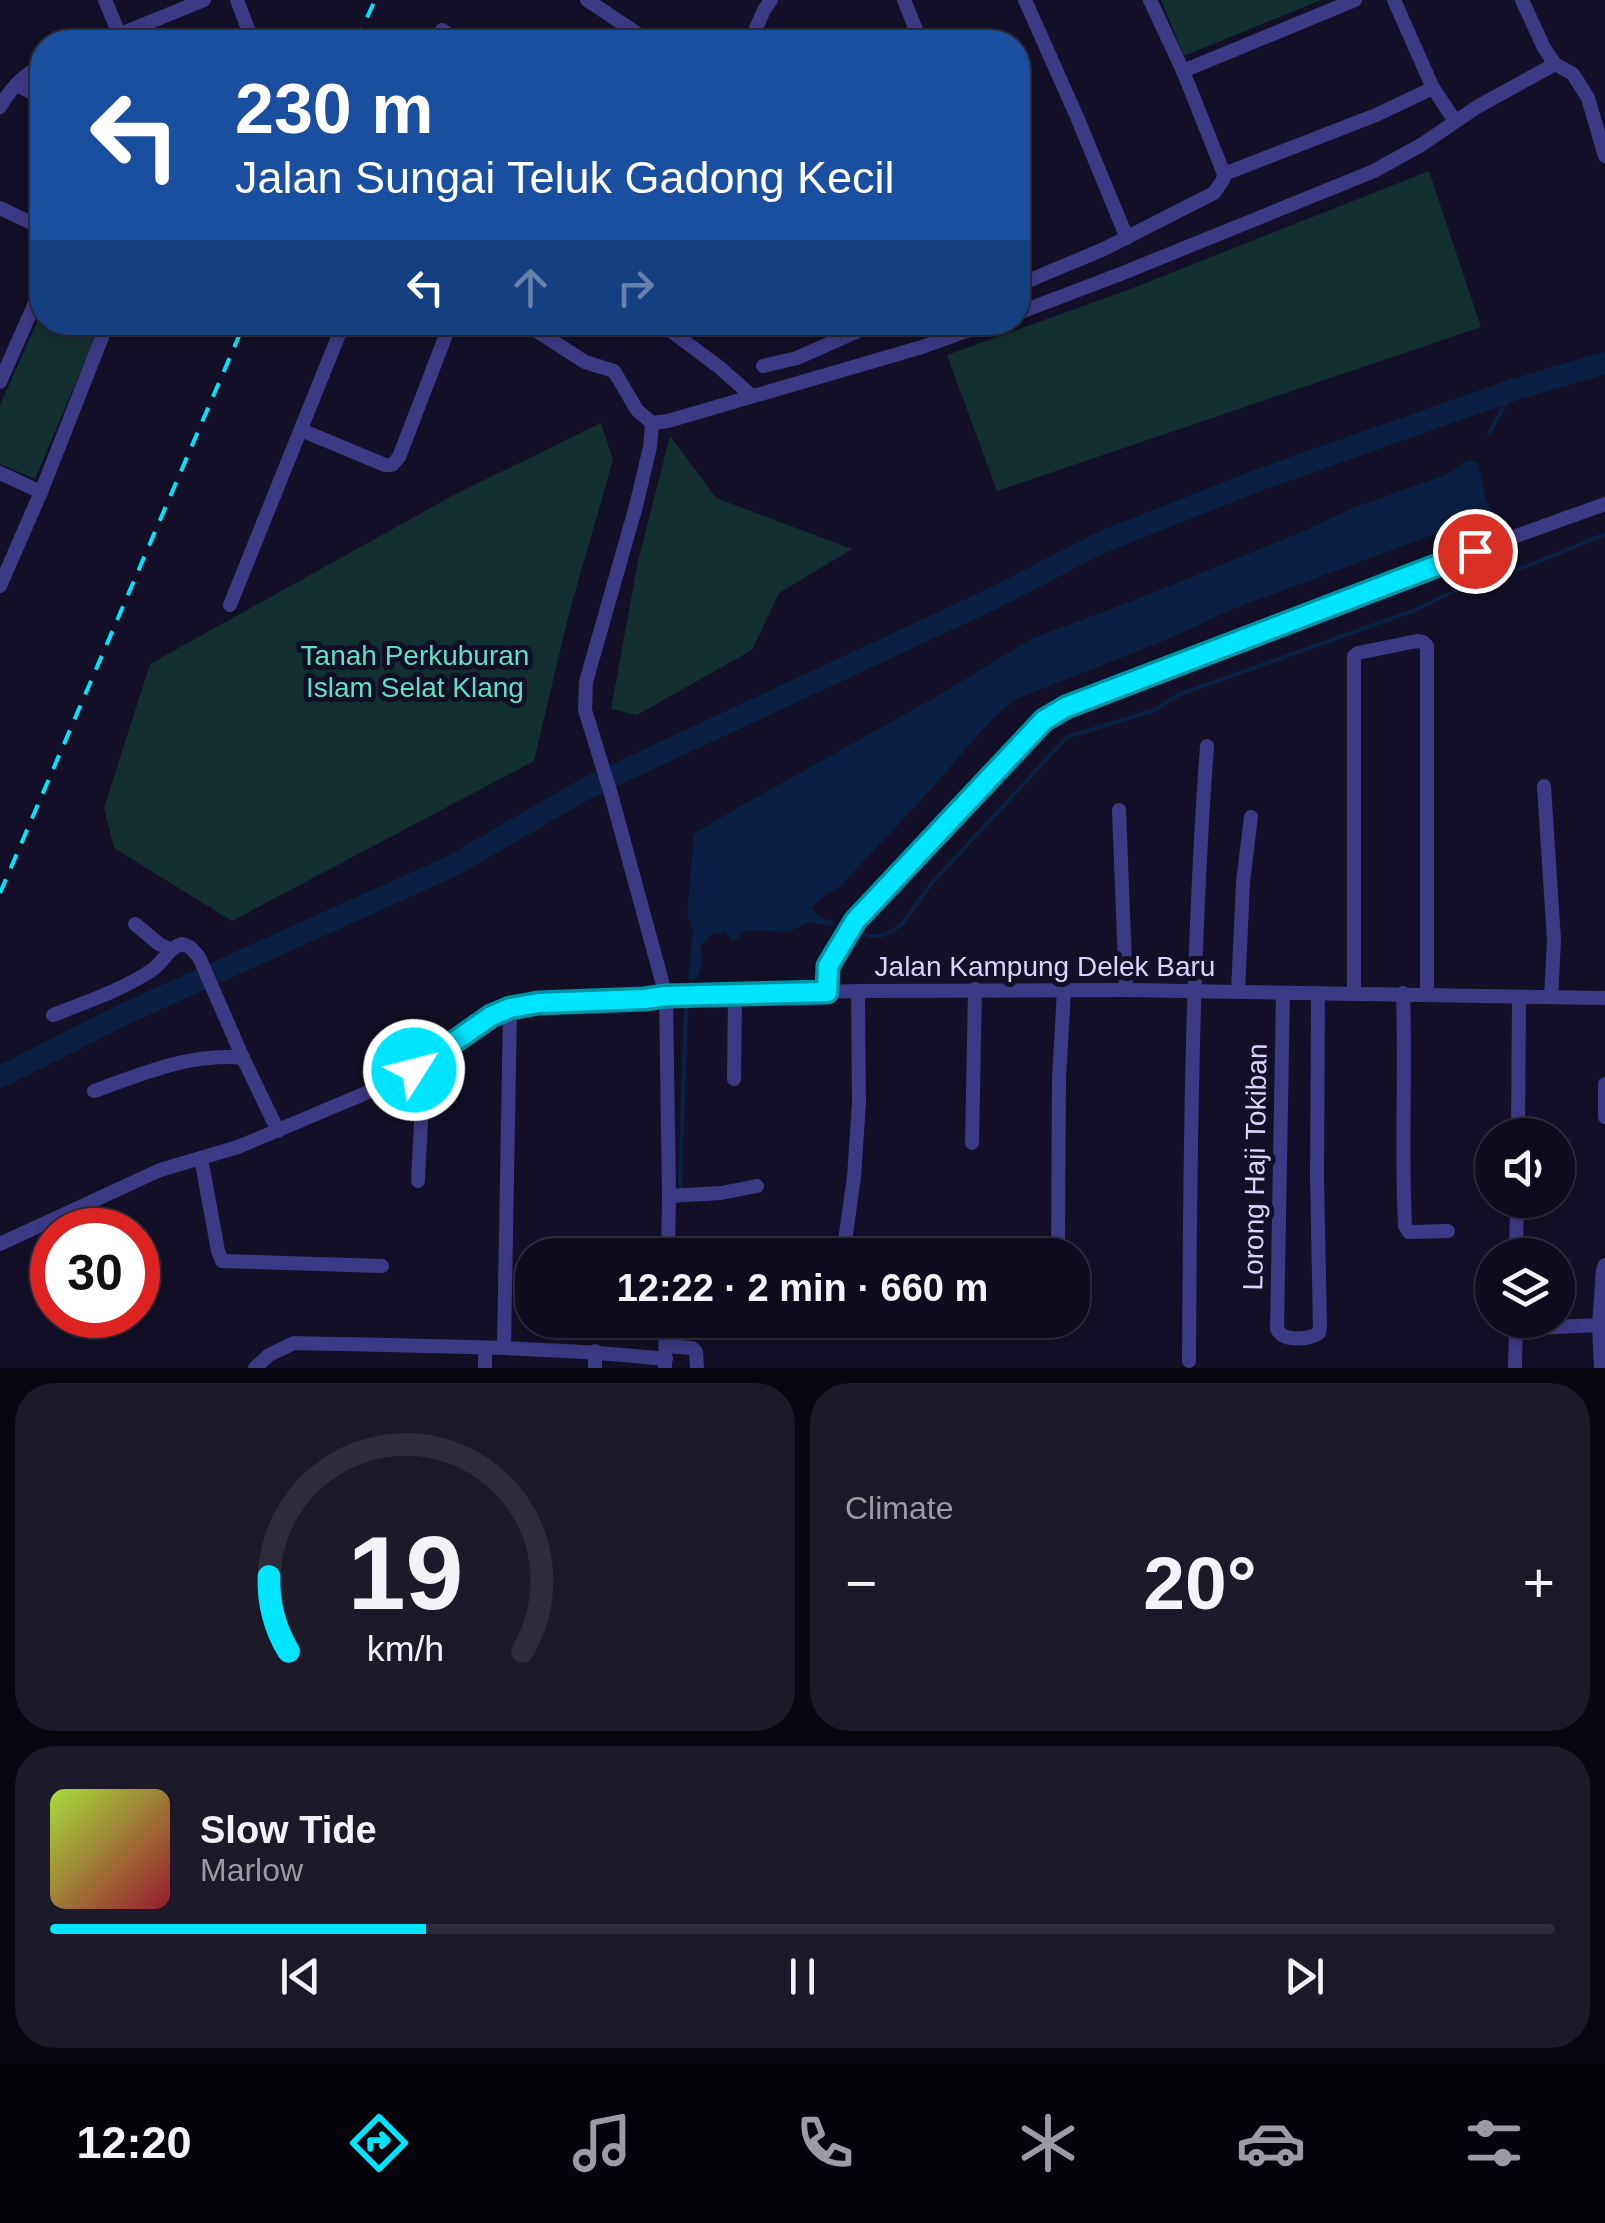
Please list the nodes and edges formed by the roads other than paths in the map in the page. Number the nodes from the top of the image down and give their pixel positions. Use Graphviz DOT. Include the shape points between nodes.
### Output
graph roads {
  1 [pos="105,0"];
  2 [pos="204,0"];
  3 [pos="237,0"];
  4 [pos="587,0"];
  5 [pos="771,0"];
  6 [pos="904,0"];
  7 [pos="1025,0"];
  8 [pos="1150,0"];
  9 [pos="1355,0"];
  10 [pos="1394,0"];
  11 [pos="1522,0"];
  12 [pos="117,30"];
  13 [pos="140,30"];
  14 [pos="248,30"];
  15 [pos="631,30"];
  16 [pos="755,30"];
  17 [pos="916,30"];
  18 [pos="1555,64"];
  19 [pos="1183,70"];
  20 [pos="30,72"];
  21 [pos="16,85"];
  22 [pos="1434,88"];
  23 [pos="30,92"];
  24 [pos="0,107"];
  25 [pos="1455,122"];
  26 [pos="1605,156"];
  27 [pos="1224,174"];
  28 [pos="0,208"];
  29 [pos="30,222"];
  30 [pos="1127,238"];
  31 [pos="1030,281"];
  32 [pos="1030,308"];
  33 [pos="30,314"];
  34 [pos="103,335"];
  35 [pos="339,335"];
  36 [pos="446,335"];
  37 [pos="543,335"];
  38 [pos="676,335"];
  39 [pos="848,335"];
  40 [pos="956,335"];
  41 [pos="763,366"];
  42 [pos="0,382"];
  43 [pos="752,396"];
  44 [pos="652,423"];
  45 [pos="301,430"];
  46 [pos="0,473"];
  47 [pos="40,492"];
  48 [pos="1605,504"];
  49 [pos="0,586"];
  50 [pos="230,605"];
  51 [pos="1207,746"];
  52 [pos="1544,786"];
  53 [pos="1119,810"];
  54 [pos="1251,817"];
  55 [pos="136,924"];
  56 [pos="170,949"];
  57 [pos="975,989"];
  58 [pos="1064,990"];
  59 [pos="1126,990"];
  60 [pos="858,991"];
  61 [pos="827,992"];
  62 [pos="1196,992"];
  63 [pos="1238,992"];
  64 [pos="1283,992"];
  65 [pos="1318,993"];
  66 [pos="1354,993"];
  67 [pos="1403,993"];
  68 [pos="1427,995"];
  69 [pos="666,996"];
  70 [pos="736,996"];
  71 [pos="1550,997"];
  72 [pos="1520,998"];
  73 [pos="1605,998"];
  74 [pos="510,1008"];
  75 [pos="53,1015"];
  76 [pos="242,1058"];
  77 [pos="414,1070"];
  78 [pos="734,1078"];
  79 [pos="1605,1084"];
  80 [pos="94,1090"];
  81 [pos="1605,1117"];
  82 [pos="1518,1118"];
  83 [pos="278,1131"];
  84 [pos="972,1143"];
  85 [pos="201,1158"];
  86 [pos="418,1181"];
  87 [pos="757,1186"];
  88 [pos="683,1196"];
  89 [pos="1448,1231"];
  90 [pos="672,1238"];
  91 [pos="845,1238"];
  92 [pos="1058,1238"];
  93 [pos="0,1244"];
  94 [pos="1605,1265"];
  95 [pos="382,1266"];
  96 [pos="1575,1325"];
  97 [pos="1600,1325"];
  98 [pos="1516,1338"];
  99 [pos="485,1348"];
  100 [pos="504,1348"];
  101 [pos="595,1351"];
  102 [pos="670,1353"];
  103 [pos="1190,1361"];
  104 [pos="255,1368"];
  105 [pos="485,1368"];
  106 [pos="595,1368"];
  107 [pos="697,1368"];
  108 [pos="1515,1368"];
  109 [pos="1601,1368"];
  1 -- 12 [label="street"];
  2 -- 13 [label="street"];
  3 -- 14 [label="street"];
  4 -- 15 [label="street"];
  5 -- 16 [label="street"];
  6 -- 17 [label="street"];
  7 -- 30 [label="street"];
  8 -- 19 [label="street"];
  9 -- 19 [label="street"];
  10 -- 22 [label="street"];
  11 -- 18 [label="street"];
  18 -- 25 [label="street"];
  18 -- 26 [label="street" via="1573,74 1588,98"];
  19 -- 27 [label="street"];
  20 -- 21 [label="street"];
  21 -- 23 [label="street"];
  21 -- 24 [label="street"];
  22 -- 25 [label="street"];
  22 -- 27 [label="street"];
  25 -- 32 [label="street" via="1374,170"];
  27 -- 30 [label="street" via="1214,193"];
  28 -- 29 [label="street"];
  30 -- 31 [label="street"];
  33 -- 42 [label="street"];
  34 -- 47 [label="street"];
  35 -- 45 [label="street"];
  36 -- 45 [label="street" via="392,465"];
  37 -- 44 [label="street" via="585,362 614,371"];
  38 -- 43 [label="street"];
  39 -- 41 [label="street"];
  40 -- 43 [label="street"];
  43 -- 44 [label="street"];
  44 -- 69 [label="street" via="586,682 585,710"];
  45 -- 50 [label="street"];
  46 -- 47 [label="street"];
  47 -- 49 [label="street"];
  48 -- 61 [label="street" via="1044,720 855,921 828,966"];
  51 -- 62 [label="street"];
  52 -- 71 [label="street" via="1554,941"];
  53 -- 59 [label="street"];
  54 -- 63 [label="street"];
  55 -- 56 [label="street"];
  56 -- 75 [label="street" via="155,968"];
  56 -- 76 [label="street" via="182,944 198,957"];
  57 -- 58 [label="street, Jalan Kampung Delek Baru"];
  57 -- 60 [label="street, Jalan Kampung Delek Baru"];
  57 -- 84 [label="street"];
  58 -- 59 [label="street, Jalan Kampung Delek Baru"];
  58 -- 92 [label="street"];
  59 -- 62 [label="street, Jalan Kampung Delek Baru"];
  60 -- 61 [label="street, Jalan Kampung Delek Baru"];
  60 -- 91 [label="street" via="859,1103"];
  61 -- 70 [label="street, Jalan Kampung Delek Baru"];
  62 -- 63 [label="street, Jalan Kampung Delek Baru"];
  62 -- 103 [label="street"];
  63 -- 64 [label="street, Jalan Kampung Delek Baru"];
  64 -- 65 [label="street, Jalan Kampung Delek Baru"];
  64 -- 65 [label="street, Lorong Haji Tokiban" via="1278,1329 1285,1338 1313,1336 1320,1327"];
  65 -- 66 [label="street, Jalan Kampung Delek Baru"];
  66 -- 67 [label="street, Jalan Kampung Delek Baru"];
  66 -- 68 [label="street" via="1354,656 1417,641 1426,646"];
  67 -- 68 [label="street, Jalan Kampung Delek Baru"];
  67 -- 89 [label="street" via="1405,1226 1409,1232"];
  68 -- 72 [label="street, Jalan Kampung Delek Baru"];
  69 -- 70 [label="street, Jalan Kampung Delek Baru"];
  69 -- 74 [label="street, Jalan Kampung Delek Baru"];
  69 -- 88 [label="street"];
  70 -- 78 [label="street"];
  71 -- 72 [label="street, Jalan Kampung Delek Baru"];
  71 -- 73 [label="street, Jalan Kampung Delek Baru"];
  72 -- 82 [label="street"];
  74 -- 77 [label="street, Jalan Kampung Delek Baru"];
  74 -- 100 [label="street"];
  76 -- 80 [label="street" via="198,1060"];
  76 -- 83 [label="street"];
  77 -- 83 [label="street, Jalan Kampung Delek Baru"];
  77 -- 86 [label="street" via="422,1102"];
  79 -- 81 [label="street"];
  83 -- 85 [label="street, Jalan Kampung Delek Baru"];
  85 -- 93 [label="street, Jalan Kampung Delek Baru" via="160,1170"];
  85 -- 95 [label="street" via="222,1262"];
  87 -- 88 [label="street"];
  88 -- 90 [label="street"];
  94 -- 97 [label="street"];
  96 -- 97 [label="street"];
  97 -- 109 [label="street"];
  98 -- 108 [label="street"];
  99 -- 100 [label="street"];
  99 -- 104 [label="street" via="294,1343"];
  99 -- 105 [label="street"];
  100 -- 101 [label="street"];
  101 -- 102 [label="street"];
  101 -- 106 [label="street"];
  102 -- 107 [label="street" via="692,1348"];
}
